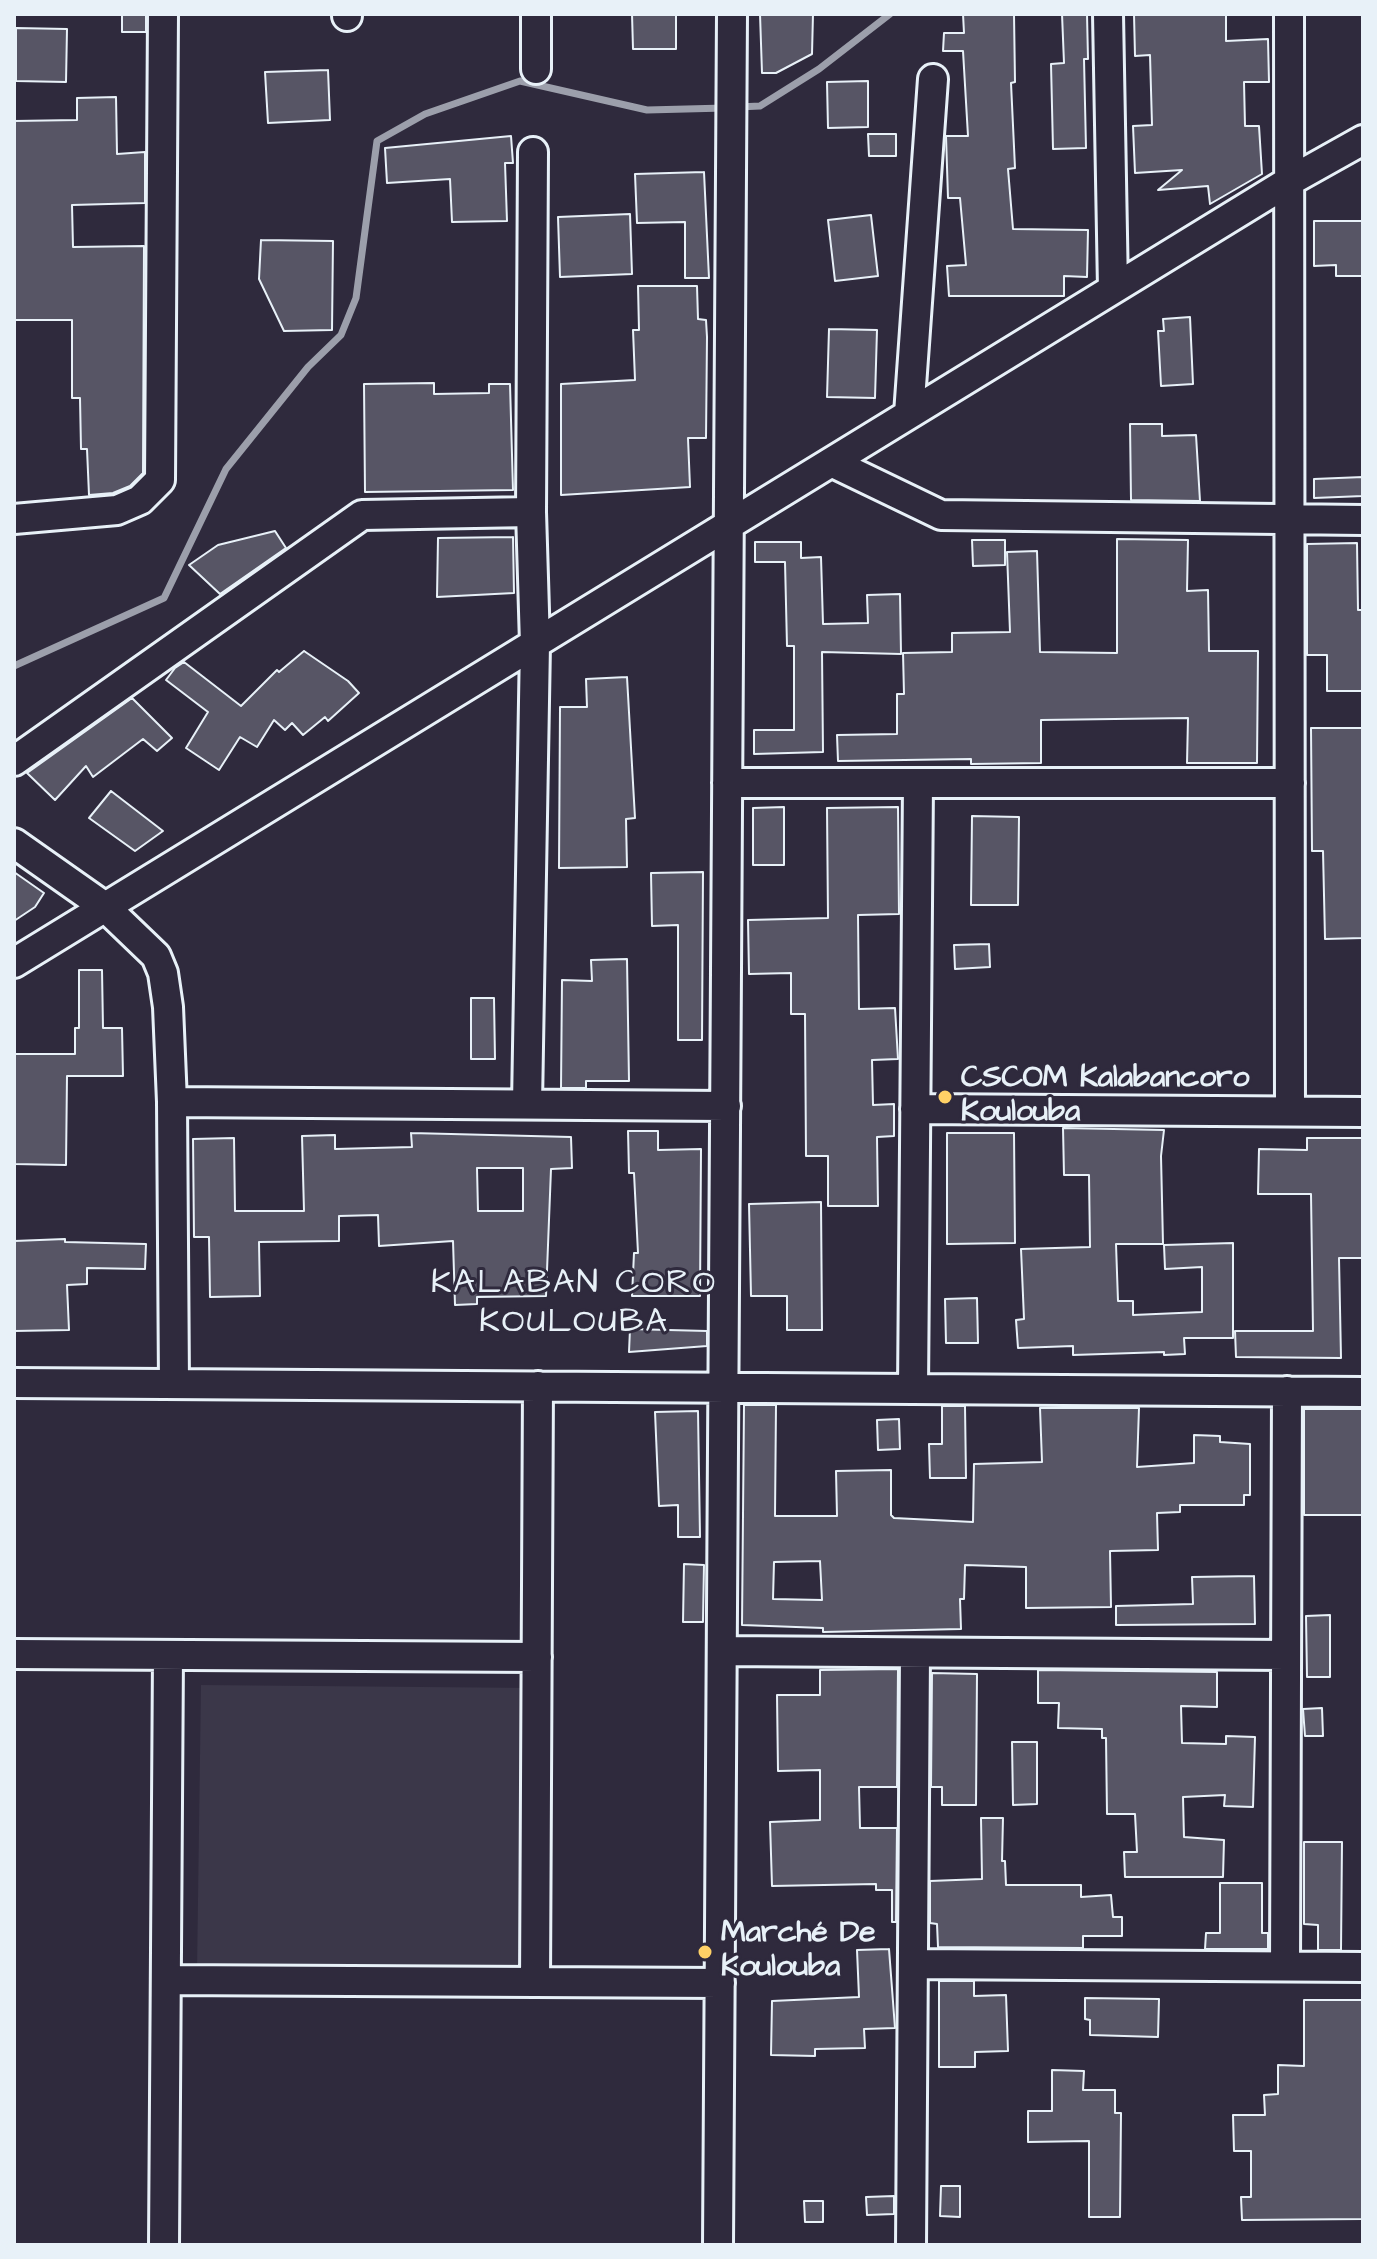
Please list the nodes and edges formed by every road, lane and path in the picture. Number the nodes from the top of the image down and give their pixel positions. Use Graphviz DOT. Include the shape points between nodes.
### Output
graph roads {
  1 [pos="163,14"];
  2 [pos="536,14"];
  3 [pos="732,14"];
  4 [pos="1108,14"];
  5 [pos="1289,14"];
  6 [pos="536,69"];
  7 [pos="933,79"];
  8 [pos="1363,140"];
  9 [pos="533,152"];
  10 [pos="1288,182"];
  11 [pos="1113,289"];
  12 [pos="909,414"];
  13 [pos="831,462"];
  14 [pos="531,512"];
  15 [pos="14,519"];
  16 [pos="1289,519"];
  17 [pos="1363,520"];
  18 [pos="731,524"];
  19 [pos="535,644"];
  20 [pos="14,761"];
  21 [pos="727,783"];
  22 [pos="918,783"];
  23 [pos="1290,783"];
  24 [pos="14,843"];
  25 [pos="105,907"];
  26 [pos="14,963"];
  27 [pos="172,1102"];
  28 [pos="527,1104"];
  29 [pos="726,1106"];
  30 [pos="915,1109"];
  31 [pos="1290,1111"];
  32 [pos="1363,1112"];
  33 [pos="14,1383"];
  34 [pos="174,1384"];
  35 [pos="538,1386"];
  36 [pos="724,1388"];
  37 [pos="913,1389"];
  38 [pos="1287,1391"];
  39 [pos="1363,1392"];
  40 [pos="722,1651"];
  41 [pos="915,1653"];
  42 [pos="14,1654"];
  43 [pos="168,1655"];
  44 [pos="1286,1655"];
  45 [pos="537,1657"];
  46 [pos="913,1964"];
  47 [pos="1285,1966"];
  48 [pos="1363,1967"];
  49 [pos="166,1980"];
  50 [pos="535,1982"];
  51 [pos="720,1983"];
  52 [pos="164,2245"];
  53 [pos="718,2245"];
  54 [pos="911,2245"];
  1 -- 15 [label="street" via="160,480 140,500 117,510"];
  2 -- 6 [label="street"];
  3 -- 18 [label="street"];
  4 -- 11 [label="street"];
  5 -- 10 [label="street"];
  7 -- 12 [label="street"];
  8 -- 10 [label="street"];
  9 -- 14 [label="street"];
  10 -- 11 [label="street"];
  10 -- 16 [label="street"];
  11 -- 12 [label="street"];
  12 -- 13 [label="street"];
  13 -- 16 [label="street" via="941,515"];
  13 -- 18 [label="street"];
  14 -- 19 [label="street"];
  14 -- 20 [label="street" via="362,515"];
  16 -- 17 [label="street"];
  16 -- 23 [label="street"];
  18 -- 19 [label="street"];
  18 -- 21 [label="street"];
  19 -- 25 [label="street"];
  19 -- 28 [label="street"];
  21 -- 22 [label="street"];
  21 -- 29 [label="street"];
  22 -- 23 [label="street"];
  22 -- 30 [label="street"];
  23 -- 31 [label="street"];
  24 -- 25 [label="street"];
  25 -- 26 [label="street"];
  25 -- 27 [label="street" via="156,956 163,973"];
  27 -- 28 [label="street"];
  27 -- 34 [label="street"];
  28 -- 29 [label="street"];
  29 -- 36 [label="street"];
  30 -- 31 [label="street"];
  30 -- 37 [label="street"];
  31 -- 32 [label="street"];
  33 -- 34 [label="street"];
  34 -- 35 [label="street"];
  35 -- 36 [label="street"];
  35 -- 45 [label="street"];
  36 -- 37 [label="street"];
  36 -- 40 [label="street"];
  37 -- 38 [label="street"];
  38 -- 39 [label="street"];
  38 -- 44 [label="street"];
  40 -- 41 [label="street"];
  40 -- 51 [label="street"];
  41 -- 44 [label="street"];
  41 -- 46 [label="street"];
  42 -- 43 [label="street"];
  43 -- 45 [label="street"];
  43 -- 49 [label="street"];
  44 -- 47 [label="street"];
  45 -- 50 [label="street"];
  46 -- 47 [label="street"];
  46 -- 54 [label="street"];
  47 -- 48 [label="street"];
  49 -- 50 [label="street"];
  49 -- 52 [label="street"];
  50 -- 51 [label="street"];
  51 -- 53 [label="street"];
}
